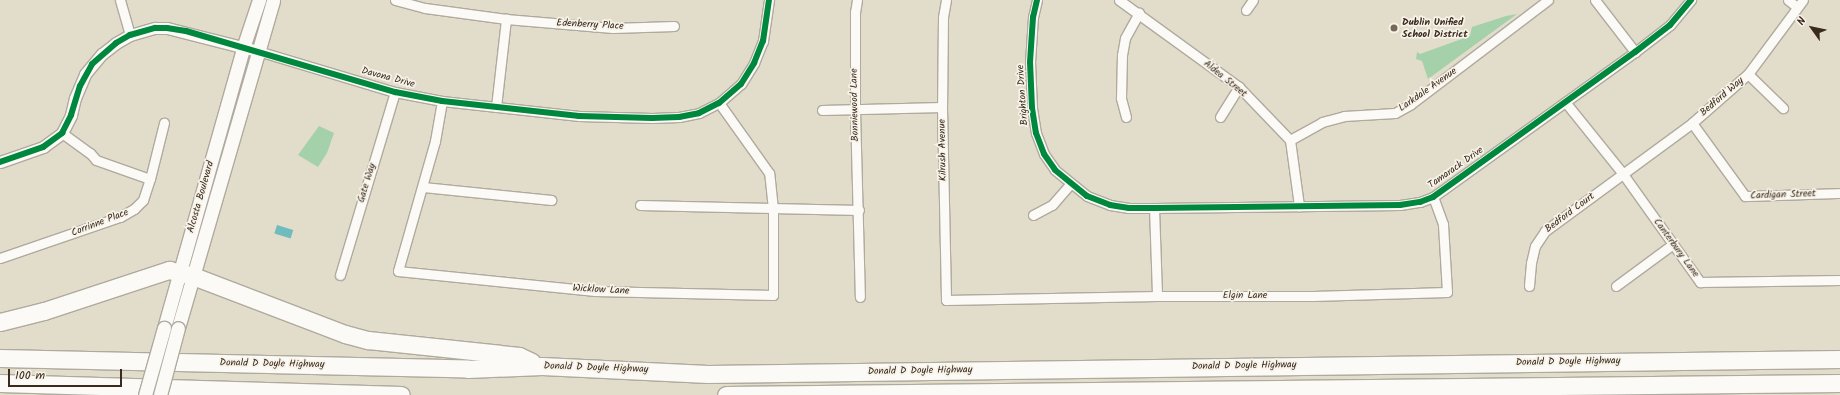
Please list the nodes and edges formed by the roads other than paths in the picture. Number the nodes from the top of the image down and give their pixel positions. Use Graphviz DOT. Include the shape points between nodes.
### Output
graph roads {
  1 [pos="120,0"];
  2 [pos="259,0"];
  3 [pos="273,0"];
  4 [pos="395,0"];
  5 [pos="769,0"];
  6 [pos="857,0"];
  7 [pos="946,0"];
  8 [pos="1037,0"];
  9 [pos="1119,0"];
  10 [pos="1253,0"];
  11 [pos="1548,0"];
  12 [pos="1595,0"];
  13 [pos="1692,0"];
  14 [pos="1788,0"];
  15 [pos="1800,3"];
  16 [pos="426,4"];
  17 [pos="1246,10"];
  18 [pos="1139,13"];
  19 [pos="506,19"];
  20 [pos="674,26"];
  21 [pos="130,35"];
  22 [pos="243,48"];
  23 [pos="258,51"];
  24 [pos="1635,52"];
  25 [pos="1748,74"];
  26 [pos="1239,87"];
  27 [pos="395,92"];
  28 [pos="442,101"];
  29 [pos="719,103"];
  30 [pos="1566,103"];
  31 [pos="496,107"];
  32 [pos="942,107"];
  33 [pos="1783,108"];
  34 [pos="822,110"];
  35 [pos="855,110"];
  36 [pos="1126,117"];
  37 [pos="1220,117"];
  38 [pos="164,123"];
  39 [pos="1692,123"];
  40 [pos="62,132"];
  41 [pos="1290,140"];
  42 [pos="0,162"];
  43 [pos="1623,174"];
  44 [pos="150,179"];
  45 [pos="1070,184"];
  46 [pos="423,187"];
  47 [pos="1840,193"];
  48 [pos="1433,197"];
  49 [pos="551,200"];
  50 [pos="640,205"];
  51 [pos="1299,206"];
  52 [pos="1154,208"];
  53 [pos="772,209"];
  54 [pos="859,210"];
  55 [pos="1033,215"];
  56 [pos="1673,244"];
  57 [pos="0,258"];
  58 [pos="186,275"];
  59 [pos="340,275"];
  60 [pos="1840,280"];
  61 [pos="1529,286"];
  62 [pos="1616,286"];
  63 [pos="1157,296"];
  64 [pos="860,297"];
  65 [pos="946,300"];
  66 [pos="0,322"];
  67 [pos="0,358"];
  68 [pos="1840,359"];
  69 [pos="542,366"];
  70 [pos="0,383"];
  71 [pos="1840,383"];
  72 [pos="371,394"];
  73 [pos="145,395"];
  74 [pos="160,395"];
  75 [pos="400,395"];
  76 [pos="726,395"];
  1 -- 21 [label="street"];
  2 -- 22 [label="main road, Alcosta Boulevard"];
  3 -- 23 [label="main road, Alcosta Boulevard"];
  4 -- 16 [label="street, Edenberry Place"];
  5 -- 29 [label="street, Davona Drive" via="763,41 754,63 741,84"];
  6 -- 35 [label="street, Bonniewood Lane"];
  7 -- 32 [label="street, Kilrush Avenue" via="943,17"];
  8 -- 45 [label="street, Brighton Drive" via="1033,17 1030,62 1036,133 1044,154 1055,170"];
  9 -- 18 [label="street, Aldea Street"];
  10 -- 17 [label="street"];
  11 -- 41 [label="street, Larkdale Avenue" via="1400,110 1344,116 1322,122"];
  12 -- 24 [label="street"];
  13 -- 24 [label="street, Tamarack Drive" via="1670,25"];
  14 -- 15 [label="street"];
  15 -- 25 [label="street, Bedford Way"];
  16 -- 19 [label="street, Edenberry Place"];
  18 -- 26 [label="street, Aldea Street"];
  18 -- 36 [label="street" via="1125,38 1122,54 1121,98"];
  19 -- 20 [label="street, Edenberry Place" via="613,28"];
  19 -- 31 [label="street"];
  21 -- 22 [label="street, Davona Drive" via="155,28 167,28"];
  21 -- 40 [label="street, Davona Drive" via="102,54 85,74 71,116"];
  22 -- 23 [label="street, Davona Drive"];
  22 -- 58 [label="main road, Alcosta Boulevard"];
  23 -- 27 [label="street, Davona Drive"];
  23 -- 58 [label="main road, Alcosta Boulevard"];
  24 -- 30 [label="street, Tamarack Drive"];
  25 -- 33 [label="street"];
  25 -- 39 [label="street, Bedford Way"];
  26 -- 37 [label="street"];
  26 -- 41 [label="street, Aldea Street"];
  27 -- 28 [label="street, Davona Drive"];
  27 -- 59 [label="street, Gate Way"];
  28 -- 31 [label="street, Davona Drive"];
  28 -- 46 [label="street, Wicklow Lane"];
  29 -- 31 [label="street, Davona Drive" via="699,113 652,118 579,116"];
  29 -- 53 [label="street, Wicklow Lane" via="769,173"];
  30 -- 43 [label="street, Canterbury Lane"];
  30 -- 48 [label="street, Tamarack Drive"];
  32 -- 35 [label="street"];
  32 -- 65 [label="street, Kilrush Avenue"];
  34 -- 35 [label="street"];
  35 -- 54 [label="street, Bonniewood Lane"];
  38 -- 44 [label="street, Corrinne Place"];
  39 -- 43 [label="street, Bedford Way"];
  39 -- 47 [label="street, Cardigan Street" via="1745,196"];
  40 -- 42 [label="street, Davona Drive" via="43,147"];
  40 -- 44 [label="street" via="96,160"];
  41 -- 51 [label="street"];
  43 -- 56 [label="street, Canterbury Lane"];
  43 -- 61 [label="street, Bedford Court" via="1545,231 1535,246"];
  44 -- 57 [label="street, Corrinne Place" via="143,200 120,217"];
  45 -- 52 [label="street, Brighton Drive" via="1087,196 1110,205"];
  45 -- 55 [label="street" via="1052,205"];
  46 -- 49 [label="street"];
  46 -- 53 [label="street, Wicklow Lane" via="398,271 594,291 773,294"];
  48 -- 51 [label="street, Tamarack Drive" via="1400,205"];
  48 -- 63 [label="street, Elgin Lane" via="1443,224 1447,292 1314,296"];
  50 -- 53 [label="street"];
  51 -- 52 [label="street, Tamarack Drive"];
  52 -- 63 [label="street"];
  53 -- 54 [label="street"];
  54 -- 64 [label="street, Bonniewood Lane"];
  56 -- 60 [label="street, Canterbury Lane" via="1700,282"];
  56 -- 62 [label="street"];
  58 -- 66 [label="highway" via="170,270 44,312"];
  58 -- 69 [label="highway" via="345,334 368,340 518,356"];
  58 -- 73 [label="main road, Alcosta Boulevard, bridge" via="164,328"];
  58 -- 74 [label="main road, Alcosta Boulevard, bridge" via="178,328"];
  63 -- 65 [label="street, Elgin Lane"];
  67 -- 69 [label="highway, Donald D Doyle Highway" via="468,369"];
  68 -- 69 [label="highway, Donald D Doyle Highway" via="716,374"];
  70 -- 72 [label="highway"];
  71 -- 76 [label="highway"];
  72 -- 75 [label="highway"];
}
